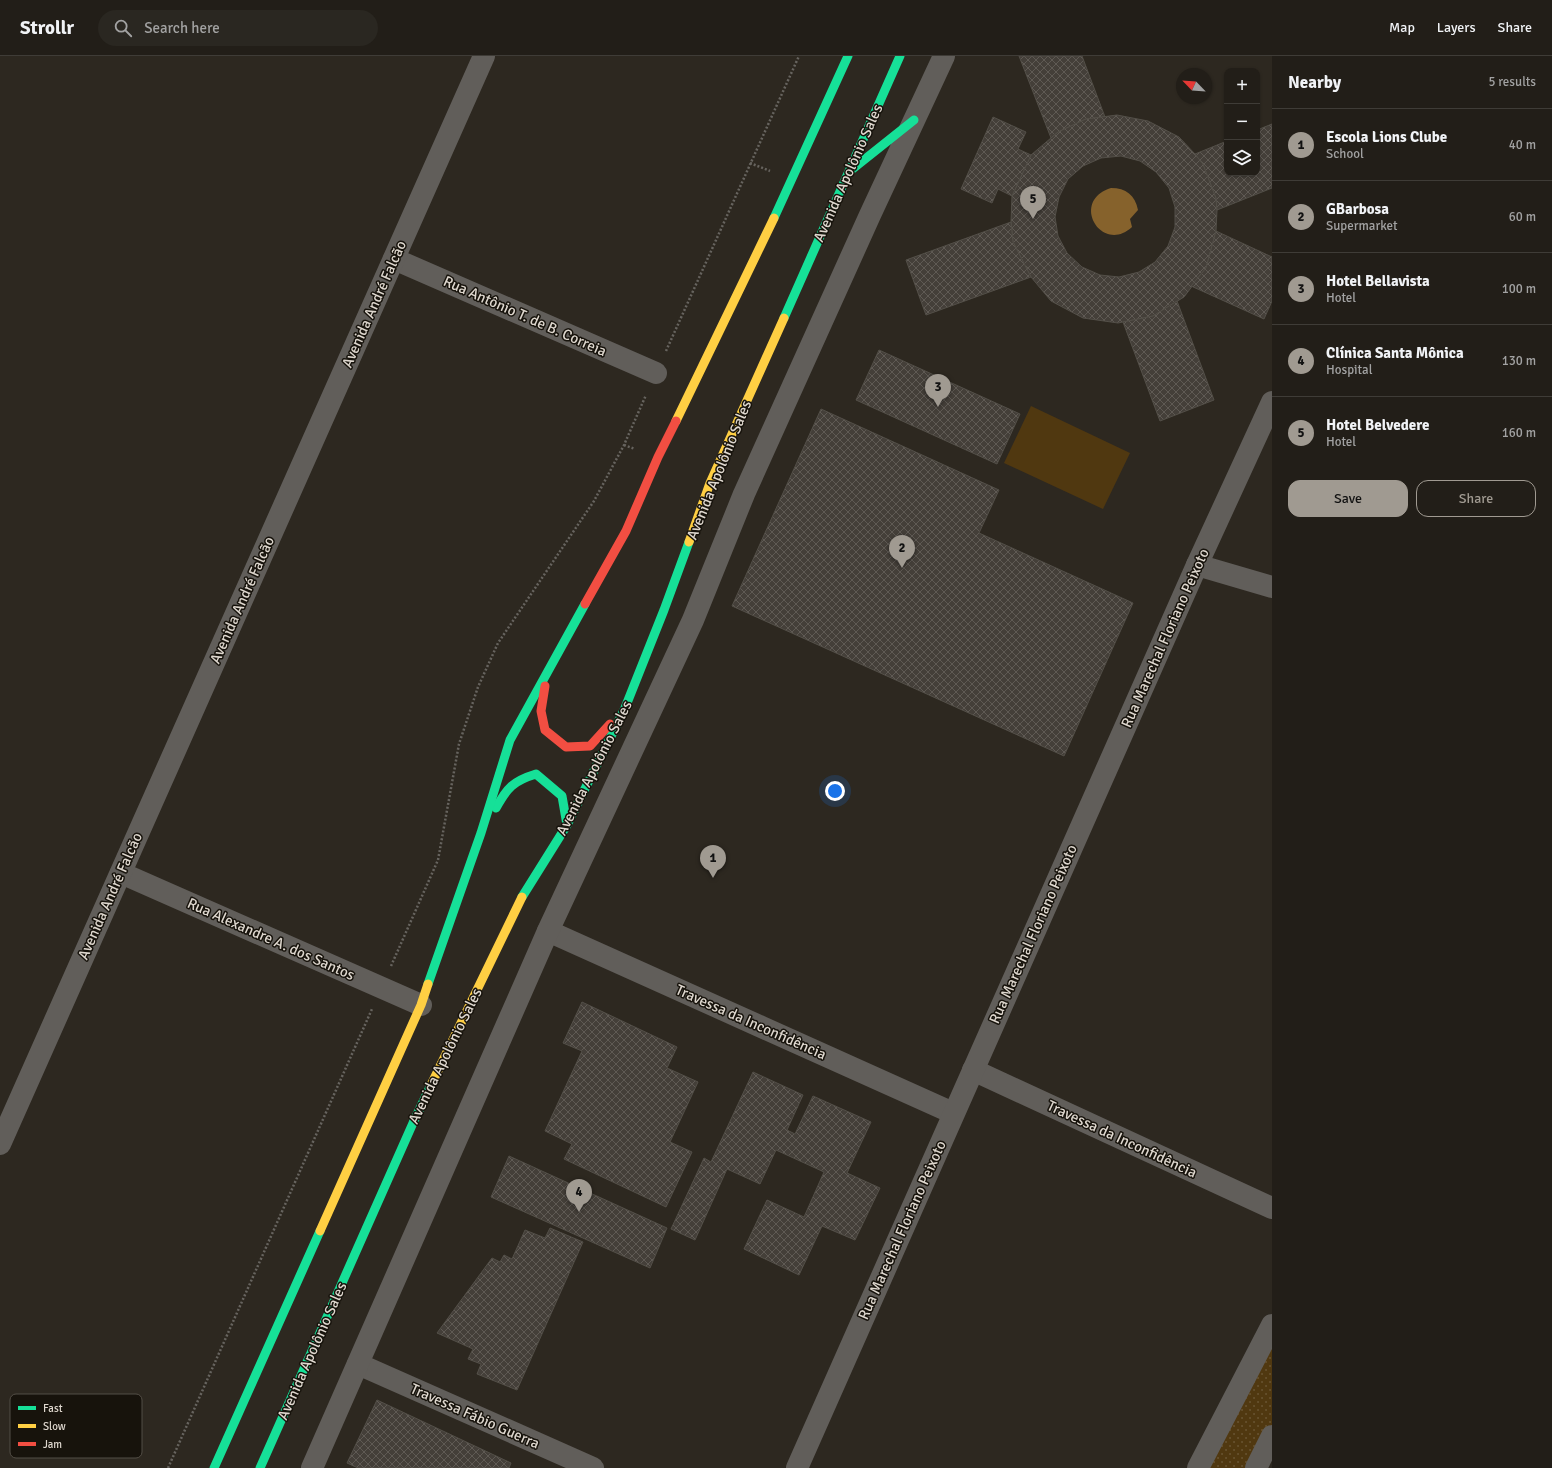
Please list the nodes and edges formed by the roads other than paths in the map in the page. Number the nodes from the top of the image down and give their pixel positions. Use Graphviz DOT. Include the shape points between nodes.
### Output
graph roads {
  1 [pos="484,56"];
  2 [pos="848,56"];
  3 [pos="900,56"];
  4 [pos="944,56"];
  5 [pos="914,120"];
  6 [pos="848,173"];
  7 [pos="394,258"];
  8 [pos="656,372"];
  9 [pos="1272,402"];
  10 [pos="1197,565"];
  11 [pos="1272,586"];
  12 [pos="664,610"];
  13 [pos="692,620"];
  14 [pos="548,673"];
  15 [pos="625,708"];
  16 [pos="567,825"];
  17 [pos="481,833"];
  18 [pos="121,873"];
  19 [pos="548,931"];
  20 [pos="420,1005"];
  21 [pos="973,1070"];
  22 [pos="953,1113"];
  23 [pos="0,1144"];
  24 [pos="1272,1208"];
  25 [pos="1270,1330"];
  26 [pos="358,1364"];
  27 [pos="1272,1436"];
  28 [pos="1199,1467"];
  29 [pos="214,1468"];
  30 [pos="260,1468"];
  31 [pos="312,1468"];
  32 [pos="593,1468"];
  33 [pos="797,1468"];
  34 [pos="1256,1468"];
  1 -- 7 [label="street, Avenida André Falcão"];
  2 -- 14 [label="street" via="793,179 658,457 626,531"];
  3 -- 6 [label="street, Avenida Apolônio Sales"];
  4 -- 5 [label="street, Avenida Apolônio Sales"];
  5 -- 6 [label="street"];
  5 -- 13 [label="street, Avenida Apolônio Sales" via="744,494"];
  6 -- 12 [label="street, Avenida Apolônio Sales" via="710,484"];
  7 -- 8 [label="street, Rua Antônio T. de B. Correia"];
  7 -- 18 [label="street, Avenida André Falcão"];
  9 -- 10 [label="street, Rua Marechal Floriano Peixoto"];
  10 -- 11 [label="street"];
  10 -- 21 [label="street, Rua Marechal Floriano Peixoto"];
  12 -- 13 [label="street"];
  12 -- 15 [label="street, Avenida Apolônio Sales"];
  13 -- 19 [label="street, Avenida Apolônio Sales"];
  14 -- 15 [label="street" via="540,711 545,730 566,747 590,746"];
  14 -- 17 [label="street" via="510,740"];
  15 -- 16 [label="street, Avenida Apolônio Sales"];
  16 -- 17 [label="street" via="562,796 536,774 520,778 508,787"];
  16 -- 30 [label="street, Avenida Apolônio Sales" via="518,904 417,1116"];
  17 -- 20 [label="street"];
  18 -- 20 [label="street, Rua Alexandre A. dos Santos"];
  18 -- 23 [label="street, Avenida André Falcão"];
  19 -- 22 [label="street, Travessa da Inconfidência"];
  19 -- 26 [label="street, Avenida Apolônio Sales"];
  20 -- 29 [label="street"];
  21 -- 22 [label="street, Rua Marechal Floriano Peixoto"];
  21 -- 24 [label="street, Travessa da Inconfidência"];
  22 -- 33 [label="street, Rua Marechal Floriano Peixoto"];
  25 -- 28 [label="street"];
  26 -- 31 [label="street, Avenida Apolônio Sales"];
  26 -- 32 [label="street, Travessa Fábio Guerra"];
  27 -- 34 [label="street"];
}
